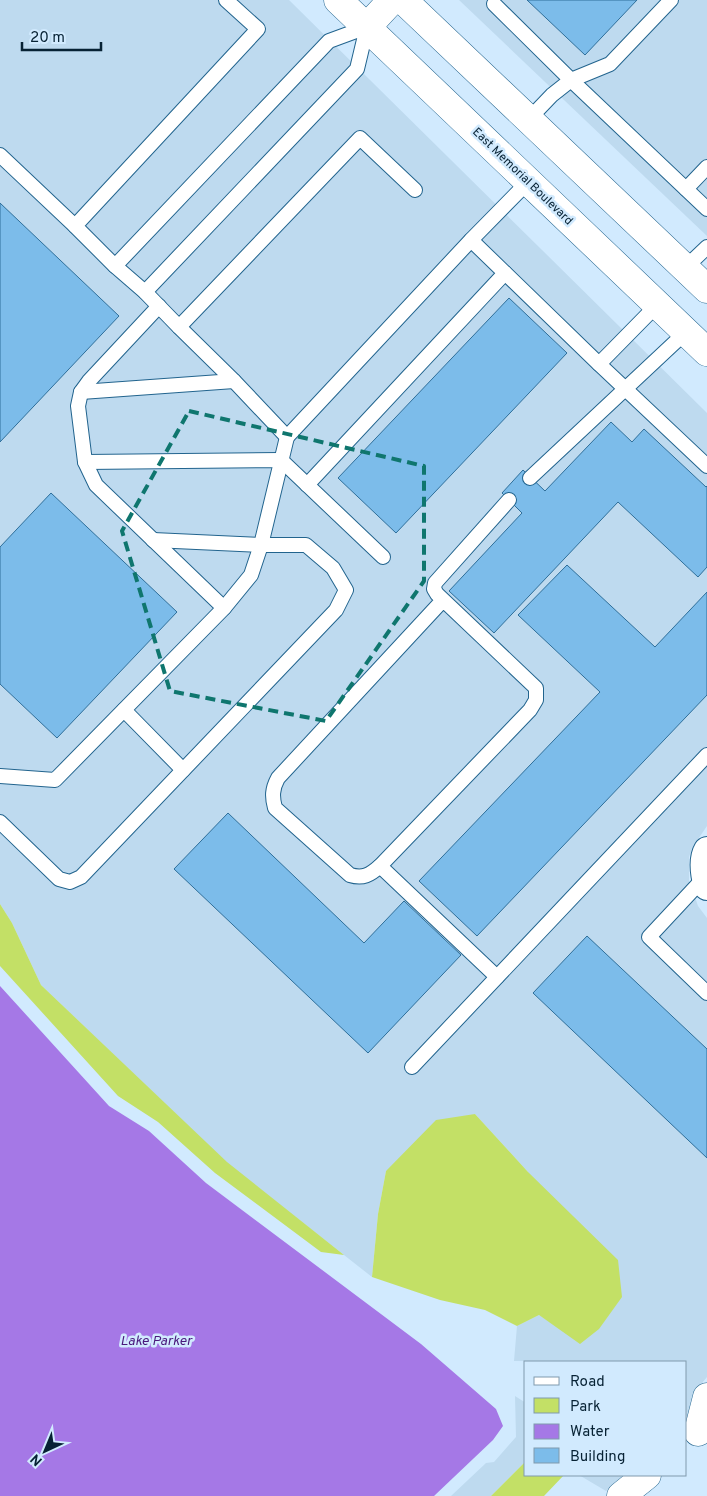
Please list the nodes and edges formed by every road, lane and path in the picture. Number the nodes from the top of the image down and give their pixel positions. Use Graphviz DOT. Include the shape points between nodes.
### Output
graph roads {
  1 [pos="226,0"];
  2 [pos="338,0"];
  3 [pos="392,0"];
  4 [pos="404,0"];
  5 [pos="671,0"];
  6 [pos="494,4"];
  7 [pos="366,27"];
  8 [pos="572,80"];
  9 [pos="529,119"];
  10 [pos="0,155"];
  11 [pos="707,167"];
  12 [pos="528,182"];
  13 [pos="686,189"];
  14 [pos="415,190"];
  15 [pos="707,209"];
  16 [pos="75,226"];
  17 [pos="471,240"];
  18 [pos="707,247"];
  19 [pos="115,266"];
  20 [pos="685,268"];
  21 [pos="505,273"];
  22 [pos="707,289"];
  23 [pos="145,292"];
  24 [pos="657,305"];
  25 [pos="160,306"];
  26 [pos="179,327"];
  27 [pos="686,332"];
  28 [pos="707,352"];
  29 [pos="599,364"];
  30 [pos="234,381"];
  31 [pos="626,388"];
  32 [pos="81,392"];
  33 [pos="287,437"];
  34 [pos="281,460"];
  35 [pos="86,462"];
  36 [pos="707,466"];
  37 [pos="530,478"];
  38 [pos="307,485"];
  39 [pos="509,500"];
  40 [pos="153,540"];
  41 [pos="261,546"];
  42 [pos="383,557"];
  43 [pos="443,600"];
  44 [pos="224,608"];
  45 [pos="124,710"];
  46 [pos="707,755"];
  47 [pos="183,770"];
  48 [pos="0,776"];
  49 [pos="0,822"];
  50 [pos="380,866"];
  51 [pos="705,871"];
  52 [pos="497,977"];
  53 [pos="707,993"];
  54 [pos="412,1067"];
  55 [pos="707,1397"];
  56 [pos="699,1436"];
  57 [pos="646,1476"];
  58 [pos="621,1496"];
  1 -- 16 [label="lane" via="258,29"];
  2 -- 7 [label="main road, East Memorial Boulevard"];
  3 -- 7 [label="main road"];
  4 -- 9 [label="main road"];
  5 -- 8 [label="lane" via="610,64"];
  6 -- 8 [label="lane"];
  7 -- 12 [label="main road, East Memorial Boulevard"];
  7 -- 19 [label="lane" via="329,41"];
  7 -- 23 [label="lane" via="358,69"];
  8 -- 9 [label="lane"];
  8 -- 13 [label="lane"];
  9 -- 20 [label="main road"];
  10 -- 16 [label="lane"];
  11 -- 13 [label="lane"];
  12 -- 17 [label="lane"];
  12 -- 24 [label="main road, East Memorial Boulevard"];
  13 -- 15 [label="lane"];
  14 -- 26 [label="lane" via="360,138"];
  16 -- 19 [label="lane"];
  17 -- 21 [label="lane"];
  17 -- 33 [label="lane"];
  18 -- 20 [label="lane"];
  19 -- 23 [label="lane"];
  20 -- 22 [label="main road"];
  21 -- 29 [label="lane"];
  21 -- 38 [label="lane"];
  23 -- 25 [label="lane"];
  24 -- 27 [label="main road, East Memorial Boulevard"];
  24 -- 29 [label="lane"];
  25 -- 26 [label="lane"];
  25 -- 32 [label="lane"];
  26 -- 30 [label="lane"];
  27 -- 28 [label="main road, East Memorial Boulevard"];
  27 -- 31 [label="lane"];
  29 -- 31 [label="lane"];
  30 -- 32 [label="lane"];
  30 -- 33 [label="lane"];
  31 -- 36 [label="lane"];
  31 -- 37 [label="lane"];
  32 -- 35 [label="lane" via="78,406"];
  33 -- 34 [label="lane"];
  34 -- 35 [label="lane"];
  34 -- 38 [label="lane"];
  34 -- 41 [label="lane"];
  35 -- 40 [label="lane" via="96,485"];
  38 -- 42 [label="lane"];
  39 -- 43 [label="lane" via="435,583 434,589"];
  40 -- 41 [label="lane"];
  40 -- 44 [label="lane"];
  41 -- 44 [label="lane" via="251,575"];
  41 -- 47 [label="lane" via="306,545 333,568 346,590 336,610"];
  43 -- 50 [label="lane" via="536,688 536,700"];
  43 -- 50 [label="lane" via="273,786 275,808 350,876 369,876"];
  44 -- 45 [label="lane"];
  45 -- 47 [label="lane"];
  45 -- 48 [label="lane" via="55,780"];
  46 -- 52 [label="lane"];
  47 -- 49 [label="lane" via="81,877 70,882 59,879"];
  50 -- 52 [label="lane"];
  51 -- 53 [label="lane" via="649,938"];
  52 -- 54 [label="lane"];
  55 -- 56 [label="main road"];
  57 -- 58 [label="main road"];
}
